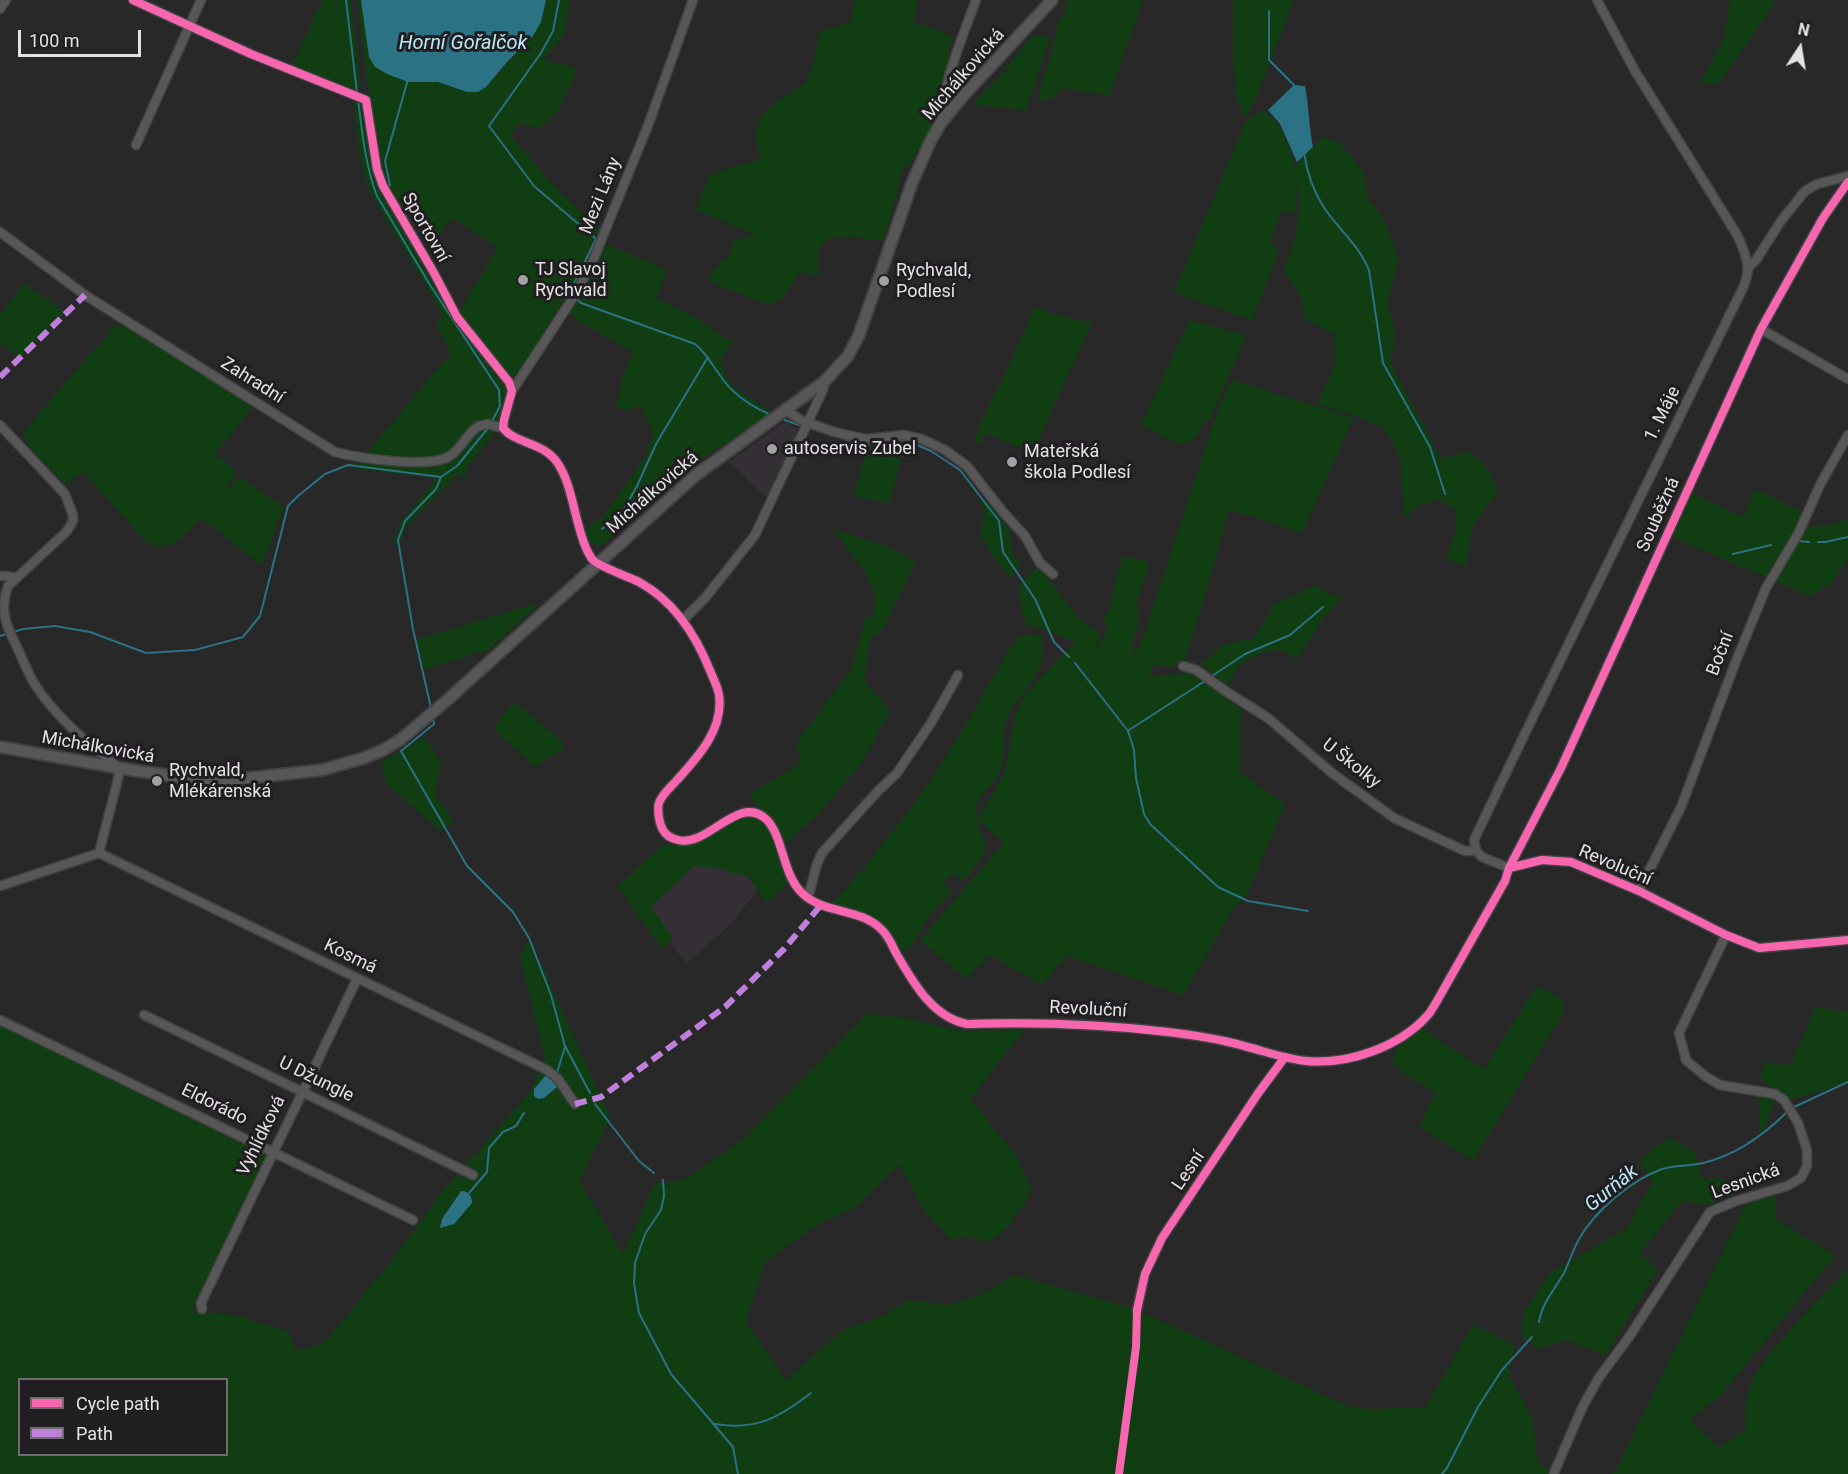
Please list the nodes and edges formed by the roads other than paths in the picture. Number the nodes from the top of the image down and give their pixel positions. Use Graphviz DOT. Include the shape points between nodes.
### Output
graph roads {
  1 [pos="6,0"];
  2 [pos="133,0"];
  3 [pos="201,0"];
  4 [pos="693,0"];
  5 [pos="976,0"];
  6 [pos="1053,0"];
  7 [pos="1597,0"];
  8 [pos="0,9"];
  9 [pos="189,26"];
  10 [pos="941,123"];
  11 [pos="136,146"];
  12 [pos="1848,176"];
  13 [pos="1848,182"];
  14 [pos="0,232"];
  15 [pos="1749,267"];
  16 [pos="1761,329"];
  17 [pos="1848,379"];
  18 [pos="825,381"];
  19 [pos="512,391"];
  20 [pos="787,411"];
  21 [pos="809,422"];
  22 [pos="0,425"];
  23 [pos="500,428"];
  24 [pos="1848,435"];
  25 [pos="596,564"];
  26 [pos="1053,574"];
  27 [pos="0,576"];
  28 [pos="15,578"];
  29 [pos="683,620"];
  30 [pos="1184,666"];
  31 [pos="958,675"];
  32 [pos="0,747"];
  33 [pos="118,767"];
  34 [pos="1476,851"];
  35 [pos="99,853"];
  36 [pos="1509,867"];
  37 [pos="0,885"];
  38 [pos="1639,891"];
  39 [pos="808,898"];
  40 [pos="1726,935"];
  41 [pos="1848,940"];
  42 [pos="357,979"];
  43 [pos="144,1015"];
  44 [pos="0,1020"];
  45 [pos="1285,1057"];
  46 [pos="302,1092"];
  47 [pos="575,1104"];
  48 [pos="273,1152"];
  49 [pos="473,1175"];
  50 [pos="413,1220"];
  51 [pos="202,1309"];
  52 [pos="1137,1310"];
  53 [pos="1554,1473"];
  1 -- 8 [label="street"];
  2 -- 9 [label="street, Sportovní"];
  3 -- 9 [label="street"];
  4 -- 19 [label="street, Mezi Lány" via="649,123 592,263"];
  5 -- 10 [label="street" via="950,75"];
  6 -- 10 [label="street, Michálkovická"];
  7 -- 15 [label="street" via="1635,71 1736,233"];
  9 -- 11 [label="street"];
  9 -- 19 [label="street, Sportovní" via="366,100 383,186 457,317"];
  10 -- 18 [label="street, Michálkovická" via="921,159 859,335 848,356"];
  12 -- 15 [label="street, 1. Máje" via="1817,184 1805,192"];
  13 -- 16 [label="street, Souběžná" via="1823,218"];
  14 -- 23 [label="street, Zahradní" via="85,295 334,452 426,463 448,457 478,426"];
  15 -- 34 [label="street, 1. Máje" via="1745,284 1474,840"];
  16 -- 17 [label="street"];
  16 -- 36 [label="street, Souběžná" via="1566,758"];
  18 -- 20 [label="street, Michálkovická"];
  18 -- 21 [label="street"];
  19 -- 23 [label="street"];
  20 -- 21 [label="street"];
  20 -- 25 [label="street, Michálkovická" via="696,476"];
  21 -- 26 [label="street" via="866,439 904,435 945,450 967,466 1025,536 1040,563"];
  21 -- 29 [label="street" via="755,536"];
  22 -- 28 [label="street" via="65,494 73,515 67,531"];
  23 -- 25 [label="street" via="547,451 560,466 580,533"];
  24 -- 38 [label="street, Boční" via="1762,598 1681,807"];
  25 -- 29 [label="street" via="645,585"];
  25 -- 33 [label="street, Michálkovická" via="445,702 383,750 322,770 230,780 200,780"];
  27 -- 28 [label="street"];
  28 -- 33 [label="street" via="1,604 6,626 34,683 73,728"];
  29 -- 39 [label="street" via="707,662 719,694 718,719 696,760 659,804 662,828 668,837 694,840 734,816 750,813 763,817 769,822 795,884"];
  30 -- 34 [label="street, U Školky" via="1269,718 1332,773 1394,818 1465,851"];
  31 -- 39 [label="street" via="897,773 822,853"];
  32 -- 33 [label="street, Michálkovická"];
  33 -- 35 [label="street"];
  34 -- 36 [label="street, U Školky"];
  35 -- 37 [label="street"];
  35 -- 42 [label="street, Kosmá"];
  36 -- 38 [label="street, Revoluční" via="1542,860 1571,862"];
  36 -- 45 [label="street, Revoluční" via="1437,1001 1408,1032 1364,1054 1336,1060"];
  38 -- 40 [label="street, Revoluční"];
  39 -- 45 [label="street, Revoluční" via="868,918 883,930 920,990 939,1012 955,1022 1114,1026 1194,1036"];
  40 -- 41 [label="street, Revoluční" via="1759,948"];
  40 -- 53 [label="street, Lesnická" via="1679,1033 1681,1046 1686,1060 1720,1085 1775,1094 1784,1100 1798,1123 1808,1166 1801,1178 1787,1186 1710,1212 1598,1380"];
  42 -- 46 [label="street, Vyhlídková"];
  42 -- 47 [label="street, Kosmá" via="547,1070"];
  43 -- 46 [label="street, U Džungle"];
  44 -- 48 [label="street, Eldorádo"];
  45 -- 52 [label="street, Lesní" via="1162,1238 1145,1274"];
  46 -- 48 [label="street, Vyhlídková"];
  46 -- 49 [label="street, U Džungle"];
  48 -- 50 [label="street, Eldorádo"];
  48 -- 51 [label="street, Vyhlídková" via="201,1303"];
}
